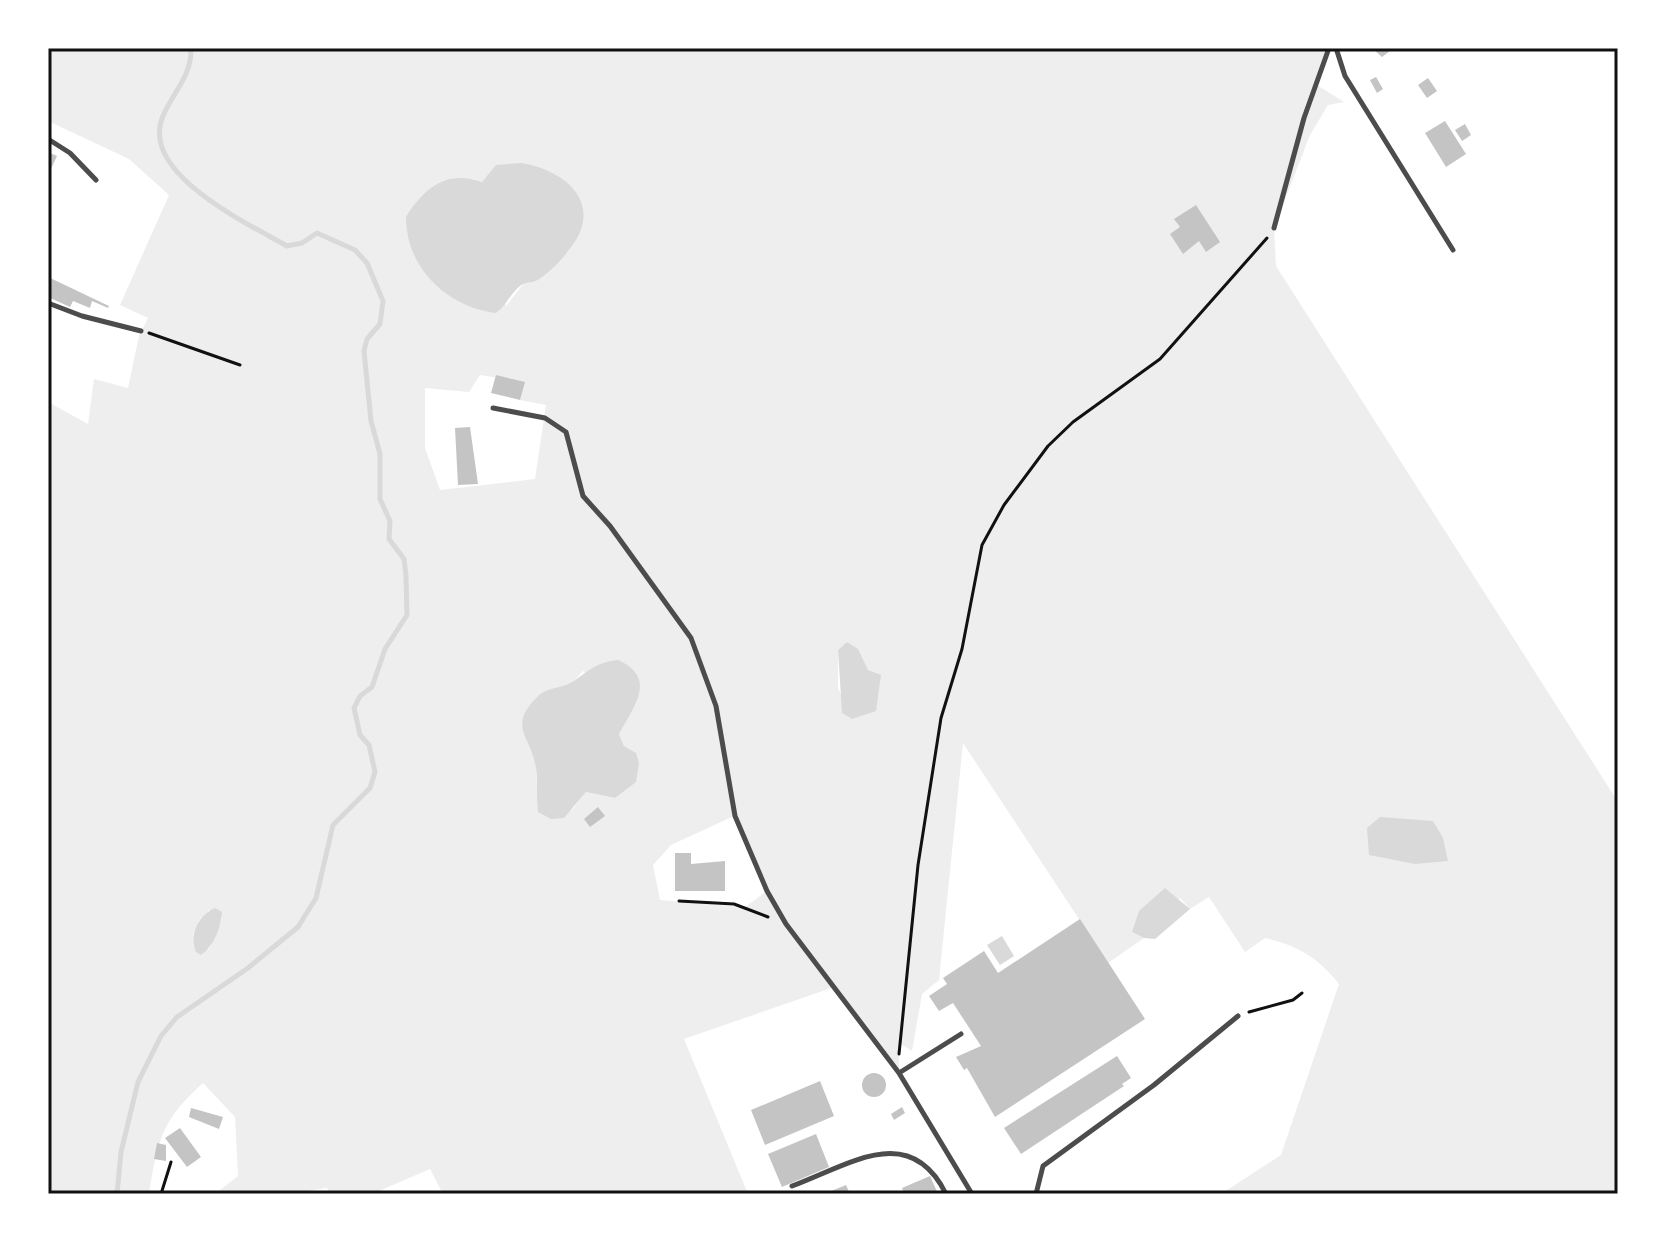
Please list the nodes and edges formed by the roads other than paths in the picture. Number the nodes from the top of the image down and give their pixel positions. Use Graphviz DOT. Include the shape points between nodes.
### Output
graph roads {
  1 [pos="1329,48"];
  2 [pos="1336,48"];
  3 [pos="48,139"];
  4 [pos="96,180"];
  5 [pos="1274,228"];
  6 [pos="1453,250"];
  7 [pos="48,303"];
  8 [pos="141,331"];
  9 [pos="493,408"];
  10 [pos="1238,1016"];
  11 [pos="961,1034"];
  12 [pos="899,1073"];
  13 [pos="792,1186"];
  14 [pos="946,1194"];
  15 [pos="972,1194"];
  16 [pos="1036,1194"];
  1 -- 5 [label="lane"];
  2 -- 6 [label="lane" via="1353,90"];
  3 -- 4 [label="lane"];
  7 -- 8 [label="lane"];
  9 -- 12 [label="lane" via="545,418 566,432 583,496 691,638 716,706 735,816 750,855 786,924"];
  10 -- 16 [label="lane" via="1043,1166"];
  11 -- 12 [label="lane"];
  12 -- 15 [label="lane"];
  13 -- 14 [label="lane" via="895,1152 928,1165"];
}
